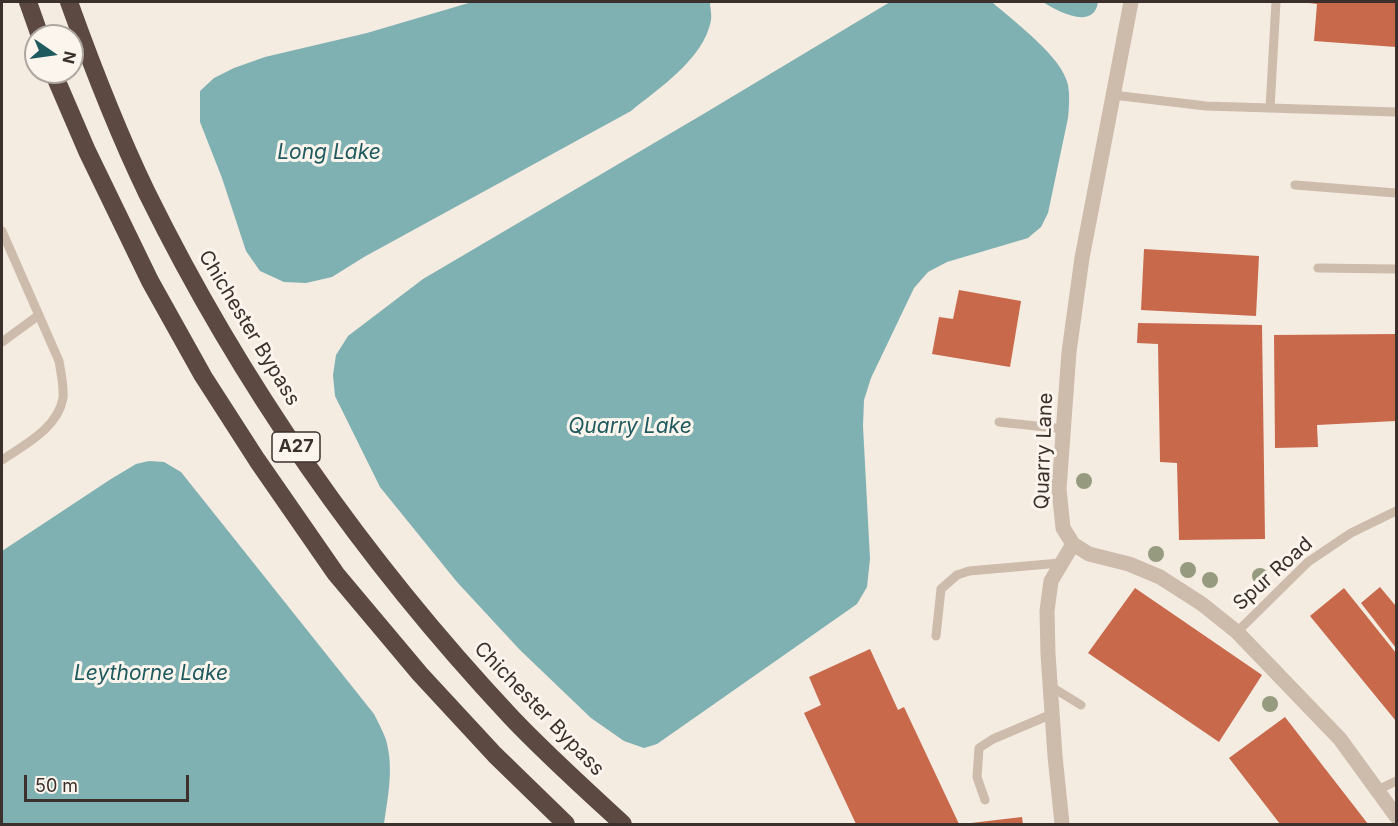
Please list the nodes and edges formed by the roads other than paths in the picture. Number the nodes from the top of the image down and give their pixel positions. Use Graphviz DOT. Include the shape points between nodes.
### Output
graph roads {
  1 [pos="28,2"];
  2 [pos="69,2"];
  3 [pos="1131,2"];
  4 [pos="1276,2"];
  5 [pos="36,24"];
  6 [pos="59,84"];
  7 [pos="1113,95"];
  8 [pos="1270,108"];
  9 [pos="1396,112"];
  10 [pos="1294,185"];
  11 [pos="1396,193"];
  12 [pos="2,232"];
  13 [pos="1318,268"];
  14 [pos="1396,270"];
  15 [pos="39,315"];
  16 [pos="2,342"];
  17 [pos="999,422"];
  18 [pos="1064,429"];
  19 [pos="2,460"];
  20 [pos="1396,511"];
  21 [pos="1073,544"];
  22 [pos="1060,563"];
  23 [pos="1237,632"];
  24 [pos="936,636"];
  25 [pos="1050,686"];
  26 [pos="1081,705"];
  27 [pos="1052,714"];
  28 [pos="1396,781"];
  29 [pos="1378,790"];
  30 [pos="985,800"];
  31 [pos="1396,816"];
  32 [pos="566,825"];
  33 [pos="623,825"];
  34 [pos="1062,825"];
  1 -- 5 [label="highway"];
  2 -- 33 [label="highway, Chichester Bypass / A27" via="147,192 257,390 366,548 452,651 511,717"];
  3 -- 7 [label="street, Quarry Lane"];
  4 -- 8 [label="lane"];
  6 -- 32 [label="highway, A27" via="150,281 203,376 258,460 336,574 420,674"];
  7 -- 8 [label="lane" via="1206,106"];
  7 -- 18 [label="street, Quarry Lane" via="1082,258"];
  8 -- 9 [label="lane"];
  10 -- 11 [label="lane"];
  12 -- 15 [label="lane"];
  13 -- 14 [label="lane"];
  15 -- 16 [label="lane"];
  15 -- 19 [label="lane" via="59,361 63,399 47,427"];
  17 -- 18 [label="lane"];
  18 -- 21 [label="street, Quarry Lane" via="1059,489 1063,528"];
  20 -- 23 [label="lane, Spur Road" via="1351,533 1308,562"];
  21 -- 22 [label="street"];
  21 -- 23 [label="street" via="1089,554 1160,577"];
  22 -- 24 [label="lane" via="957,575 941,589"];
  22 -- 25 [label="street" via="1051,581 1047,611"];
  23 -- 29 [label="street" via="1340,739"];
  25 -- 26 [label="lane"];
  25 -- 27 [label="street"];
  27 -- 30 [label="lane" via="979,748 977,777"];
  27 -- 34 [label="street"];
  28 -- 29 [label="lane"];
  29 -- 31 [label="street"];
}
